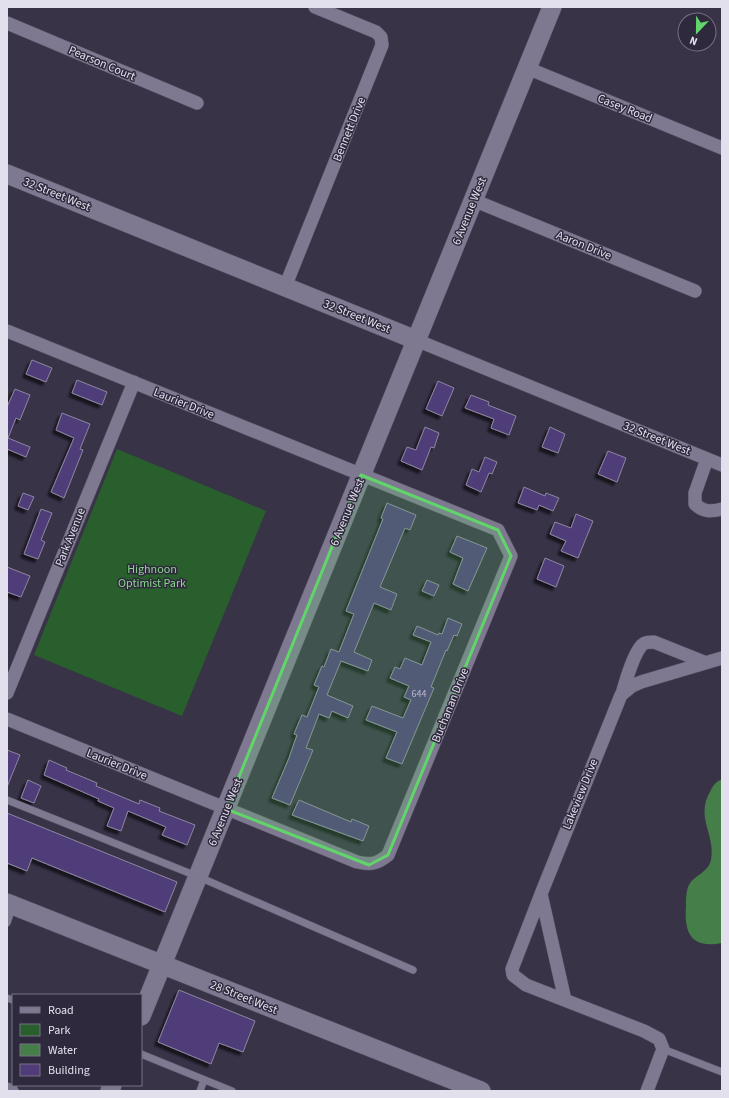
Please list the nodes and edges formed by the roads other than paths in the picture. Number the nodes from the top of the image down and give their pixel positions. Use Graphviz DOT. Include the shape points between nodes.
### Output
graph roads {
  1 [pos="315,7"];
  2 [pos="552,7"];
  3 [pos="7,23"];
  4 [pos="527,68"];
  5 [pos="197,103"];
  6 [pos="722,148"];
  7 [pos="7,174"];
  8 [pos="473,200"];
  9 [pos="285,287"];
  10 [pos="695,291"];
  11 [pos="7,330"];
  12 [pos="416,340"];
  13 [pos="134,382"];
  14 [pos="707,459"];
  15 [pos="722,465"];
  16 [pos="361,475"];
  17 [pos="722,509"];
  18 [pos="722,658"];
  19 [pos="704,662"];
  20 [pos="7,693"];
  21 [pos="621,695"];
  22 [pos="7,719"];
  23 [pos="7,800"];
  24 [pos="226,809"];
  25 [pos="199,877"];
  26 [pos="541,894"];
  27 [pos="9,910"];
  28 [pos="162,965"];
  29 [pos="413,970"];
  30 [pos="565,1000"];
  31 [pos="142,1014"];
  32 [pos="661,1044"];
  33 [pos="142,1054"];
  34 [pos="722,1072"];
  35 [pos="204,1080"];
  36 [pos="7,1089"];
  37 [pos="12,1091"];
  38 [pos="200,1091"];
  39 [pos="232,1091"];
  40 [pos="481,1091"];
  41 [pos="647,1091"];
  1 -- 9 [label="street, Bennett Drive" via="376,32 381,37 382,45"];
  2 -- 4 [label="street, 6 Avenue West"];
  3 -- 5 [label="street, Pearson Court"];
  4 -- 6 [label="street, Casey Road"];
  4 -- 8 [label="street, 6 Avenue West"];
  7 -- 9 [label="street, 32 Street West"];
  8 -- 10 [label="street, Aaron Drive"];
  8 -- 12 [label="street, 6 Avenue West"];
  9 -- 12 [label="street, 32 Street West"];
  11 -- 13 [label="street, Laurier Drive"];
  12 -- 14 [label="street, 32 Street West"];
  12 -- 16 [label="street, 6 Avenue West"];
  13 -- 16 [label="street, Laurier Drive"];
  13 -- 20 [label="street, Park Avenue"];
  14 -- 15 [label="street, 32 Street West"];
  14 -- 17 [label="street" via="695,492 695,504 701,510"];
  16 -- 24 [label="street, 6 Avenue West"];
  16 -- 24 [label="street, Buchanan Drive" via="498,530 511,556 388,855 380,862 369,865 357,862"];
  18 -- 19 [label="street"];
  19 -- 21 [label="street" via="641,682"];
  19 -- 21 [label="street, Lakeview Drive" via="654,642 646,642 637,653"];
  21 -- 26 [label="street, Lakeview Drive"];
  22 -- 24 [label="street, Laurier Drive"];
  23 -- 25 [label="lane"];
  24 -- 25 [label="street, 6 Avenue West"];
  25 -- 28 [label="street, 6 Avenue West"];
  25 -- 29 [label="lane"];
  26 -- 30 [label="street"];
  26 -- 30 [label="street, Lakeview Drive" via="514,961 513,976 526,985"];
  27 -- 28 [label="street, 28 Street West"];
  28 -- 31 [label="street, 6 Avenue West"];
  28 -- 40 [label="street, 28 Street West"];
  30 -- 32 [label="street, Lakeview Drive"];
  32 -- 34 [label="lane"];
  32 -- 41 [label="street"];
  33 -- 35 [label="lane"];
  35 -- 38 [label="lane"];
  35 -- 39 [label="lane"];
  36 -- 37 [label="street"];
}
